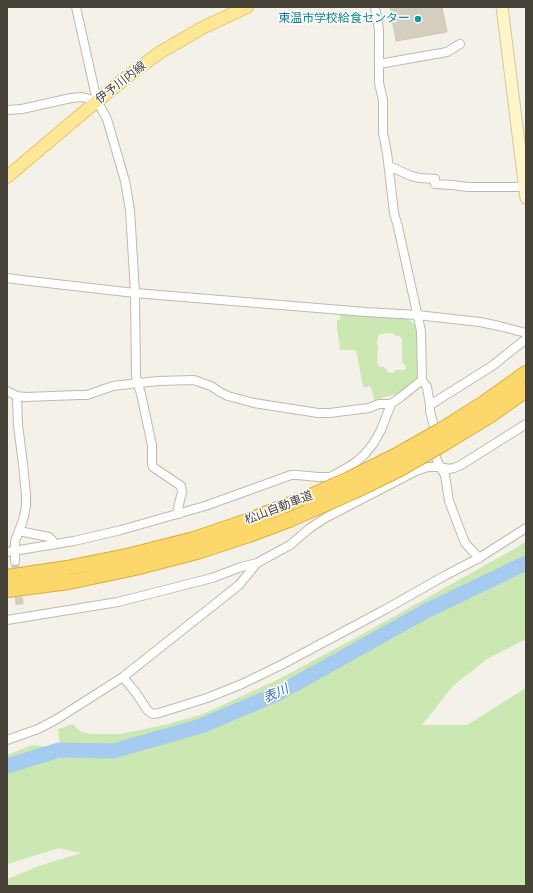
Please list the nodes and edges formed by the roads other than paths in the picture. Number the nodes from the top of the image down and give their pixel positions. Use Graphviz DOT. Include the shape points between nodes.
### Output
graph roads {
  1 [pos="76,7"];
  2 [pos="247,7"];
  3 [pos="375,7"];
  4 [pos="502,7"];
  5 [pos="460,44"];
  6 [pos="379,64"];
  7 [pos="97,101"];
  8 [pos="7,110"];
  9 [pos="389,166"];
  10 [pos="7,177"];
  11 [pos="525,186"];
  12 [pos="526,198"];
  13 [pos="7,278"];
  14 [pos="135,293"];
  15 [pos="417,315"];
  16 [pos="526,333"];
  17 [pos="526,339"];
  18 [pos="526,373"];
  19 [pos="422,380"];
  20 [pos="138,382"];
  21 [pos="526,390"];
  22 [pos="7,391"];
  23 [pos="17,396"];
  24 [pos="391,404"];
  25 [pos="430,405"];
  26 [pos="526,424"];
  27 [pos="443,437"];
  28 [pos="440,467"];
  29 [pos="330,477"];
  30 [pos="178,514"];
  31 [pos="327,517"];
  32 [pos="526,528"];
  33 [pos="19,531"];
  34 [pos="54,544"];
  35 [pos="11,551"];
  36 [pos="479,558"];
  37 [pos="15,561"];
  38 [pos="257,563"];
  39 [pos="7,577"];
  40 [pos="7,590"];
  41 [pos="20,609"];
  42 [pos="22,618"];
  43 [pos="7,620"];
  44 [pos="123,677"];
  45 [pos="7,740"];
  1 -- 7 [label="street"];
  2 -- 7 [label="main road, 伊予川内線" via="202,28 159,53"];
  3 -- 6 [label="street"];
  4 -- 11 [label="street"];
  5 -- 6 [label="street" via="447,52"];
  6 -- 9 [label="street" via="383,133"];
  7 -- 8 [label="street" via="71,98"];
  7 -- 10 [label="main road, 伊予川内線"];
  7 -- 14 [label="street" via="107,119 125,181 130,210"];
  9 -- 11 [label="street" via="411,176 435,179 435,184 468,187"];
  9 -- 15 [label="street" via="394,212"];
  11 -- 12 [label="street"];
  13 -- 14 [label="street"];
  14 -- 15 [label="street"];
  14 -- 20 [label="street"];
  15 -- 16 [label="street" via="480,322"];
  15 -- 19 [label="street" via="421,331"];
  17 -- 25 [label="street" via="492,366"];
  18 -- 27 [label="highway, 松山自動車道"];
  19 -- 24 [label="street"];
  19 -- 25 [label="street"];
  20 -- 23 [label="street" via="113,386 87,395"];
  20 -- 24 [label="street" via="194,380 235,398 318,413"];
  20 -- 30 [label="street" via="152,445 152,464 181,486"];
  21 -- 27 [label="highway, 松山自動車道" via="491,415"];
  22 -- 23 [label="street"];
  23 -- 33 [label="street" via="26,495 24,516"];
  24 -- 29 [label="street" via="381,430 364,455"];
  25 -- 28 [label="street" via="436,458"];
  26 -- 28 [label="street" via="461,465 449,469"];
  27 -- 39 [label="highway, 松山自動車道, bridge" via="306,498 244,522 131,555"];
  27 -- 40 [label="highway, 松山自動車道, bridge" via="400,469 289,520 242,538 135,568 69,582"];
  28 -- 31 [label="street" via="416,471"];
  28 -- 36 [label="street" via="445,475 449,498 465,544"];
  29 -- 30 [label="street" via="291,475"];
  29 -- 31 [label="street"];
  30 -- 34 [label="street" via="121,530"];
  31 -- 38 [label="street" via="290,544"];
  32 -- 36 [label="street"];
  33 -- 34 [label="street" via="48,537"];
  33 -- 35 [label="street"];
  34 -- 35 [label="street"];
  35 -- 37 [label="street"];
  36 -- 44 [label="street" via="283,664 207,698 153,714"];
  38 -- 42 [label="street" via="212,578 118,602"];
  38 -- 44 [label="street" via="239,585"];
  41 -- 42 [label="street"];
  42 -- 43 [label="street"];
  44 -- 45 [label="street" via="57,719"];
}
